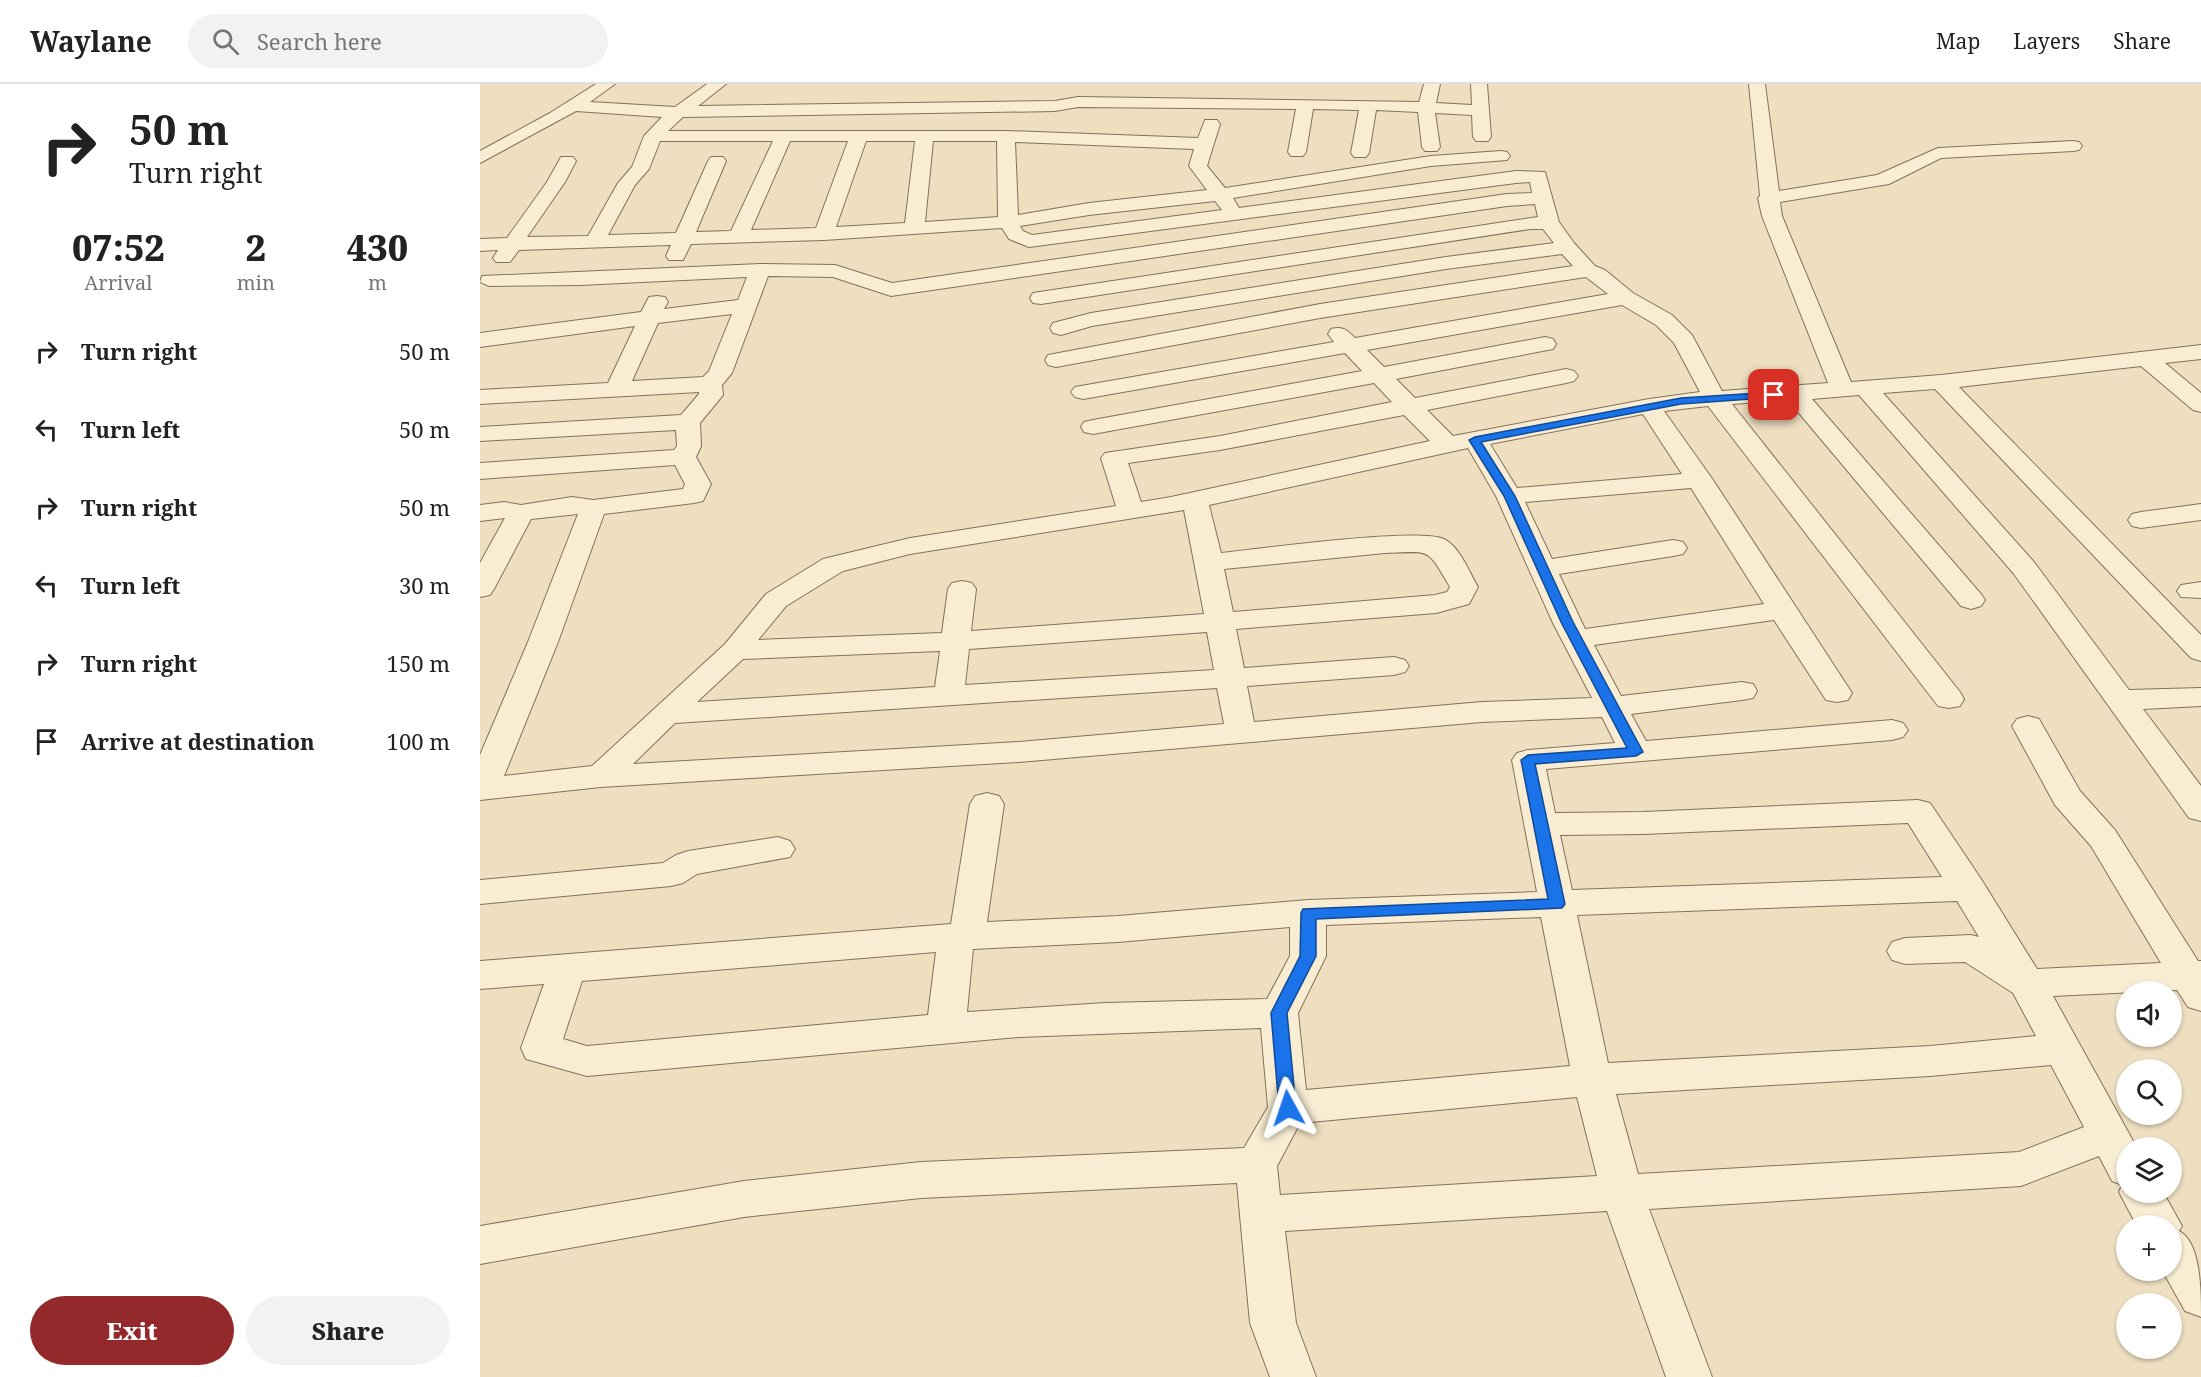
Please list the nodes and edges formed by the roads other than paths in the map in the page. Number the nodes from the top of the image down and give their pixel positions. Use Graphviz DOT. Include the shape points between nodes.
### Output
graph roads {
  1 [pos="608,84"];
  2 [pos="718,84"];
  3 [pos="1432,84"];
  4 [pos="1479,84"];
  5 [pos="1757,84"];
  6 [pos="1221,94"];
  7 [pos="1056,99"];
  8 [pos="1305,105"];
  9 [pos="1368,105"];
  10 [pos="573,106"];
  11 [pos="1426,108"];
  12 [pos="1480,110"];
  13 [pos="682,111"];
  14 [pos="1087,119"];
  15 [pos="1189,123"];
  16 [pos="1211,123"];
  17 [pos="653,136"];
  18 [pos="784,136"];
  19 [pos="859,136"];
  20 [pos="925,136"];
  21 [pos="1006,136"];
  22 [pos="1482,137"];
  23 [pos="1204,144"];
  24 [pos="2073,146"];
  25 [pos="1431,147"];
  26 [pos="1296,152"];
  27 [pos="1360,153"];
  28 [pos="1502,156"];
  29 [pos="480,158"];
  30 [pos="567,161"];
  31 [pos="717,161"];
  32 [pos="1218,195"];
  33 [pos="1544,198"];
  34 [pos="1768,198"];
  35 [pos="1235,214"];
  36 [pos="1008,222"];
  37 [pos="1549,223"];
  38 [pos="914,228"];
  39 [pos="824,234"];
  40 [pos="739,235"];
  41 [pos="1254,237"];
  42 [pos="684,239"];
  43 [pos="595,241"];
  44 [pos="512,244"];
  45 [pos="480,245"];
  46 [pos="1567,247"];
  47 [pos="1277,261"];
  48 [pos="760,270"];
  49 [pos="1588,270"];
  50 [pos="668,273"];
  51 [pos="580,279"];
  52 [pos="1298,286"];
  53 [pos="485,289"];
  54 [pos="1041,298"];
  55 [pos="1625,298"];
  56 [pos="748,305"];
  57 [pos="1320,311"];
  58 [pos="651,316"];
  59 [pos="1061,328"];
  60 [pos="551,330"];
  61 [pos="480,340"];
  62 [pos="1545,344"];
  63 [pos="1349,346"];
  64 [pos="2201,352"];
  65 [pos="2147,359"];
  66 [pos="1056,360"];
  67 [pos="1381,376"];
  68 [pos="1566,376"];
  69 [pos="1941,382"];
  70 [pos="710,384"];
  71 [pos="617,388"];
  72 [pos="1854,388"];
  73 [pos="1083,392"];
  74 [pos="1794,393"];
  75 [pos="480,397"];
  76 [pos="1715,399"];
  77 [pos="2201,405"];
  78 [pos="1409,406"];
  79 [pos="1649,406"];
  80 [pos="688,422"];
  81 [pos="1093,427"];
  82 [pos="480,434"];
  83 [pos="1475,440"];
  84 [pos="1447,445"];
  85 [pos="683,457"];
  86 [pos="480,471"];
  87 [pos="1700,480"];
  88 [pos="1509,496"];
  89 [pos="1195,500"];
  90 [pos="593,508"];
  91 [pos="1131,512"];
  92 [pos="2201,512"];
  93 [pos="480,513"];
  94 [pos="521,513"];
  95 [pos="2141,520"];
  96 [pos="1673,548"];
  97 [pos="1209,562"];
  98 [pos="1541,570"];
  99 [pos="480,589"];
  100 [pos="962,589"];
  101 [pos="1971,600"];
  102 [pos="1780,610"];
  103 [pos="1221,621"];
  104 [pos="1577,639"];
  105 [pos="955,641"];
  106 [pos="735,650"];
  107 [pos="2201,652"];
  108 [pos="1394,666"];
  109 [pos="1231,679"];
  110 [pos="1742,691"];
  111 [pos="1837,693"];
  112 [pos="949,695"];
  113 [pos="2201,698"];
  114 [pos="1949,699"];
  115 [pos="2121,700"];
  116 [pos="1611,707"];
  117 [pos="670,714"];
  118 [pos="2028,726"];
  119 [pos="1892,730"];
  120 [pos="1241,734"];
  121 [pos="1636,752"];
  122 [pos="602,776"];
  123 [pos="481,789"];
  124 [pos="987,804"];
  125 [pos="2201,810"];
  126 [pos="1539,824"];
  127 [pos="778,849"];
  128 [pos="1969,888"];
  129 [pos="480,892"];
  130 [pos="1557,904"];
  131 [pos="1308,913"];
  132 [pos="962,937"];
  133 [pos="1905,951"];
  134 [pos="568,968"];
  135 [pos="480,975"];
  136 [pos="2196,982"];
  137 [pos="2027,983"];
  138 [pos="1279,1013"];
  139 [pos="946,1028"];
  140 [pos="2062,1049"];
  141 [pos="1592,1080"];
  142 [pos="1288,1108"];
  143 [pos="2116,1150"];
  144 [pos="2116,1152"];
  145 [pos="1256,1165"];
  146 [pos="1622,1193"];
  147 [pos="1261,1214"];
  148 [pos="480,1245"];
  149 [pos="2182,1264"];
  150 [pos="2201,1297"];
  151 [pos="1293,1377"];
  152 [pos="1689,1377"];
  1 -- 10 [label="street"];
  2 -- 13 [label="street"];
  3 -- 11 [label="street"];
  4 -- 12 [label="street"];
  5 -- 34 [label="street"];
  6 -- 7 [label="street" via="1078,102"];
  6 -- 8 [label="street"];
  6 -- 16 [label="street"];
  7 -- 13 [label="street"];
  7 -- 14 [label="street" via="1075,119"];
  8 -- 9 [label="street"];
  8 -- 26 [label="street"];
  9 -- 11 [label="street"];
  9 -- 27 [label="street"];
  10 -- 13 [label="street"];
  10 -- 29 [label="street"];
  11 -- 12 [label="street"];
  11 -- 25 [label="street"];
  12 -- 22 [label="street"];
  13 -- 17 [label="street"];
  15 -- 16 [label="street"];
  16 -- 23 [label="street"];
  17 -- 18 [label="street"];
  17 -- 43 [label="street" via="640,169 627,183"];
  18 -- 19 [label="street"];
  18 -- 40 [label="street"];
  19 -- 20 [label="street"];
  19 -- 39 [label="street"];
  20 -- 21 [label="street"];
  20 -- 38 [label="street"];
  21 -- 23 [label="street"];
  21 -- 36 [label="street"];
  23 -- 32 [label="street" via="1198,166"];
  24 -- 34 [label="street" via="1938,153 1882,180"];
  28 -- 32 [label="street" via="1431,161"];
  30 -- 44 [label="street"];
  31 -- 42 [label="street"];
  32 -- 35 [label="street"];
  32 -- 36 [label="street"];
  33 -- 35 [label="street" via="1538,176 1516,177"];
  33 -- 37 [label="street"];
  33 -- 41 [label="street"];
  34 -- 72 [label="street" via="1772,216"];
  35 -- 36 [label="street" via="1029,241 1016,235"];
  35 -- 41 [label="street"];
  36 -- 38 [label="street"];
  37 -- 46 [label="street"];
  37 -- 47 [label="street"];
  38 -- 39 [label="street"];
  39 -- 40 [label="street"];
  40 -- 42 [label="street"];
  41 -- 47 [label="street"];
  41 -- 48 [label="street" via="891,290 834,271"];
  42 -- 43 [label="street"];
  42 -- 50 [label="street"];
  43 -- 44 [label="street"];
  44 -- 45 [label="street"];
  44 -- 53 [label="street"];
  46 -- 49 [label="street"];
  46 -- 52 [label="street"];
  47 -- 52 [label="street"];
  47 -- 54 [label="street"];
  48 -- 50 [label="street"];
  48 -- 56 [label="street"];
  49 -- 55 [label="street" via="1599,274"];
  49 -- 57 [label="street"];
  50 -- 51 [label="street"];
  50 -- 58 [label="street"];
  51 -- 53 [label="street"];
  51 -- 60 [label="street"];
  52 -- 57 [label="street"];
  52 -- 59 [label="street"];
  55 -- 63 [label="street"];
  55 -- 76 [label="street" via="1664,320 1684,340"];
  56 -- 58 [label="street"];
  56 -- 70 [label="street" via="720,372"];
  57 -- 63 [label="street"];
  57 -- 66 [label="street"];
  58 -- 60 [label="street"];
  58 -- 71 [label="street"];
  60 -- 61 [label="street"];
  62 -- 67 [label="street"];
  63 -- 67 [label="street"];
  63 -- 73 [label="street"];
  64 -- 65 [label="street"];
  65 -- 69 [label="street"];
  65 -- 77 [label="street"];
  67 -- 78 [label="street"];
  67 -- 81 [label="street"];
  68 -- 78 [label="street"];
  69 -- 72 [label="street"];
  69 -- 107 [label="street"];
  70 -- 71 [label="street"];
  70 -- 80 [label="street" via="711,395"];
  71 -- 75 [label="street"];
  72 -- 74 [label="street"];
  72 -- 115 [label="street" via="2024,568"];
  74 -- 76 [label="street"];
  74 -- 101 [label="street"];
  76 -- 79 [label="street"];
  76 -- 114 [label="street"];
  78 -- 84 [label="street"];
  78 -- 91 [label="street" via="1114,459"];
  79 -- 83 [label="street"];
  79 -- 87 [label="street"];
  80 -- 82 [label="street"];
  80 -- 85 [label="street" via="689,447"];
  83 -- 84 [label="street"];
  83 -- 88 [label="street"];
  84 -- 89 [label="street"];
  85 -- 86 [label="street"];
  85 -- 90 [label="street" via="698,484 694,495"];
  87 -- 88 [label="street"];
  87 -- 102 [label="street"];
  88 -- 98 [label="street"];
  89 -- 91 [label="street"];
  89 -- 97 [label="street"];
  90 -- 94 [label="street" via="572,505"];
  90 -- 123 [label="street" via="543,642"];
  91 -- 106 [label="street" via="910,546 833,565 776,600"];
  92 -- 95 [label="street"];
  93 -- 94 [label="street"];
  94 -- 99 [label="street"];
  96 -- 98 [label="street"];
  97 -- 103 [label="street"];
  97 -- 103 [label="street" via="1385,545 1434,545 1444,553 1464,587 1459,598 1436,603"];
  98 -- 104 [label="street"];
  100 -- 105 [label="street"];
  102 -- 104 [label="street"];
  102 -- 111 [label="street"];
  103 -- 105 [label="street"];
  103 -- 109 [label="street"];
  104 -- 116 [label="street"];
  105 -- 106 [label="street"];
  105 -- 112 [label="street"];
  106 -- 117 [label="street"];
  108 -- 109 [label="street"];
  109 -- 112 [label="street"];
  109 -- 120 [label="street"];
  110 -- 116 [label="street"];
  112 -- 117 [label="street"];
  113 -- 115 [label="street"];
  115 -- 125 [label="street"];
  116 -- 120 [label="street" via="1482,712"];
  116 -- 121 [label="street"];
  117 -- 122 [label="street"];
  118 -- 136 [label="street" via="2067,797 2103,838"];
  119 -- 121 [label="street"];
  120 -- 122 [label="street" via="1004,753"];
  121 -- 126 [label="street" via="1528,760"];
  122 -- 123 [label="street"];
  124 -- 132 [label="street"];
  126 -- 128 [label="street" via="1918,811"];
  126 -- 130 [label="street"];
  127 -- 129 [label="street" via="688,863 670,874"];
  128 -- 130 [label="street"];
  128 -- 137 [label="street"];
  130 -- 131 [label="street"];
  130 -- 141 [label="street"];
  131 -- 132 [label="street"];
  131 -- 138 [label="street" via="1308,956"];
  132 -- 134 [label="street"];
  132 -- 139 [label="street"];
  133 -- 137 [label="street" via="1971,948"];
  134 -- 135 [label="street"];
  134 -- 139 [label="street" via="540,1048 586,1061"];
  136 -- 137 [label="street"];
  137 -- 140 [label="street"];
  138 -- 139 [label="street" via="1173,1013"];
  138 -- 142 [label="street"];
  140 -- 141 [label="street" via="1930,1061"];
  140 -- 143 [label="street"];
  141 -- 142 [label="street"];
  141 -- 146 [label="street"];
  142 -- 145 [label="street"];
  144 -- 146 [label="street" via="2021,1169"];
  145 -- 147 [label="street"];
  145 -- 148 [label="street" via="921,1180 744,1199"];
  146 -- 147 [label="street"];
  146 -- 152 [label="street"];
  147 -- 151 [label="street" via="1273,1323"];
  149 -- 150 [label="street"];
}
